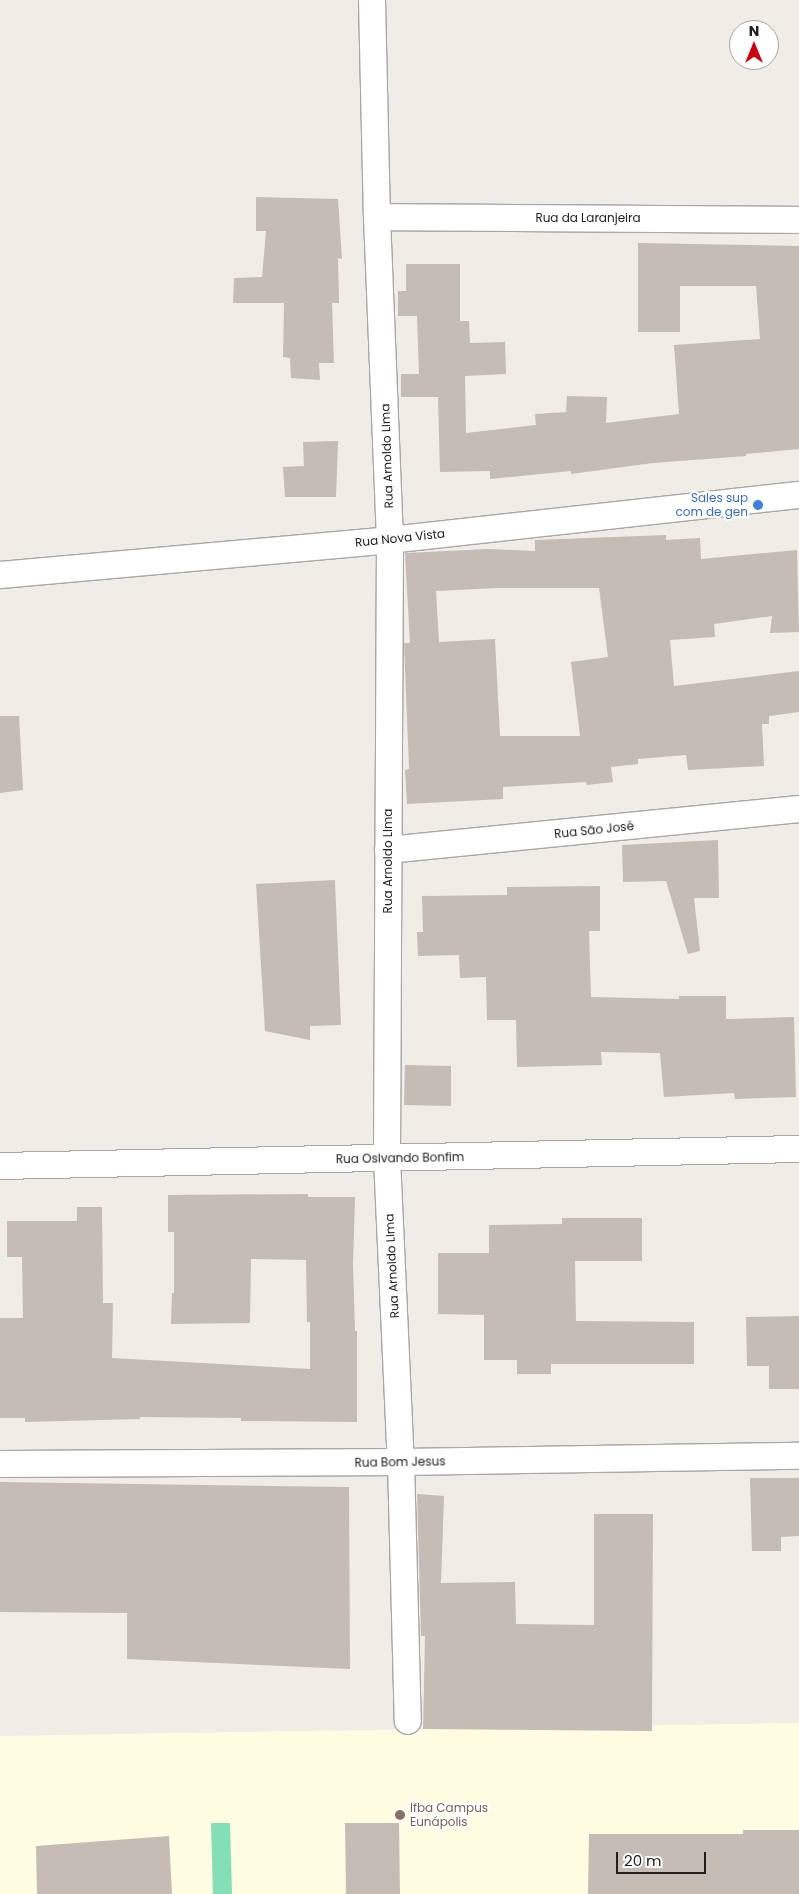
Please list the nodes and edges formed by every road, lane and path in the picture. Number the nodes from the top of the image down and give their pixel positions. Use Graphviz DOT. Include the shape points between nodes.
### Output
graph roads {
  1 [pos="372,0"];
  2 [pos="377,217"];
  3 [pos="799,220"];
  4 [pos="799,496"];
  5 [pos="390,540"];
  6 [pos="0,575"];
  7 [pos="799,809"];
  8 [pos="388,850"];
  9 [pos="799,1149"];
  10 [pos="387,1158"];
  11 [pos="0,1166"];
  12 [pos="799,1456"];
  13 [pos="400,1462"];
  14 [pos="0,1464"];
  15 [pos="408,1721"];
  1 -- 2 [label="street, Rua Arnoldo LIma"];
  2 -- 3 [label="street, Rua da Laranjeira"];
  2 -- 5 [label="street, Rua Arnoldo LIma"];
  4 -- 5 [label="street, Rua Nova Vista"];
  5 -- 6 [label="street, Rua Nova Vista"];
  5 -- 8 [label="street, Rua Arnoldo LIma"];
  7 -- 8 [label="street, Rua São José"];
  8 -- 10 [label="street, Rua Arnoldo LIma"];
  9 -- 10 [label="street, Rua Oslvando Bonfim"];
  10 -- 11 [label="street, Rua Oslvando Bonfim"];
  10 -- 13 [label="street, Rua Arnoldo LIma"];
  12 -- 13 [label="street, Rua Bom Jesus"];
  13 -- 14 [label="street, Rua Bom Jesus"];
  13 -- 15 [label="street, Rua Arnoldo LIma"];
}
